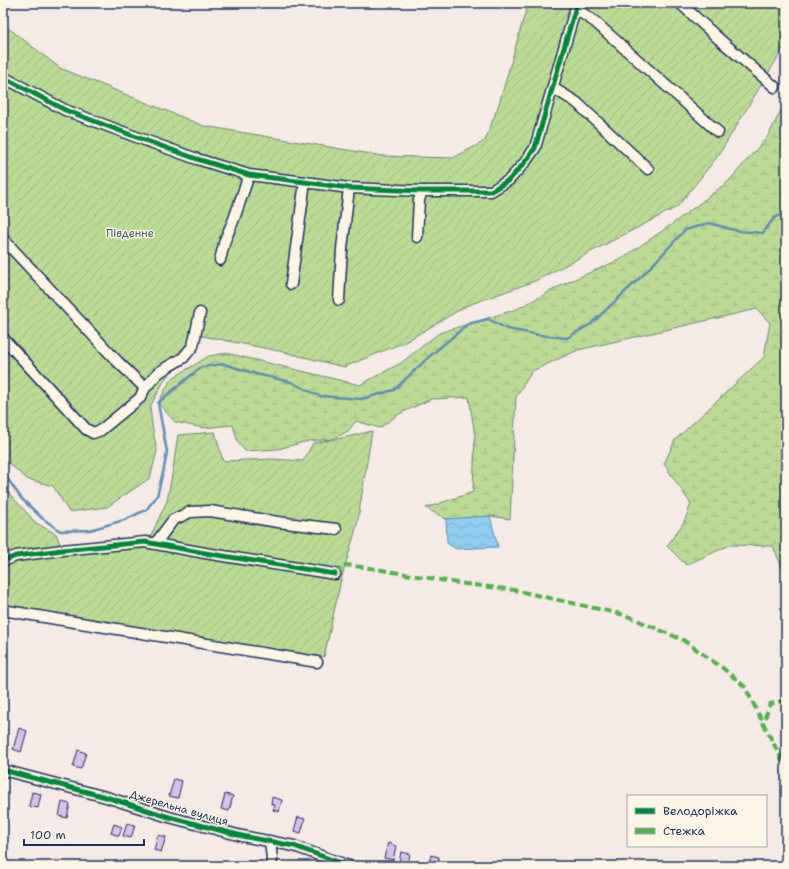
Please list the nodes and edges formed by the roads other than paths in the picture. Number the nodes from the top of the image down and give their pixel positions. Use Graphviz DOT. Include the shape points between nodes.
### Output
graph roads {
  1 [pos="680,3"];
  2 [pos="576,6"];
  3 [pos="3,77"];
  4 [pos="775,87"];
  5 [pos="553,88"];
  6 [pos="718,132"];
  7 [pos="648,169"];
  8 [pos="249,175"];
  9 [pos="305,182"];
  10 [pos="349,188"];
  11 [pos="422,191"];
  12 [pos="417,237"];
  13 [pos="3,239"];
  14 [pos="220,260"];
  15 [pos="291,284"];
  16 [pos="339,300"];
  17 [pos="200,313"];
  18 [pos="3,338"];
  19 [pos="144,388"];
  20 [pos="336,529"];
  21 [pos="155,544"];
  22 [pos="3,561"];
  23 [pos="335,574"];
  24 [pos="3,610"];
  25 [pos="317,662"];
  26 [pos="3,770"];
  27 [pos="270,841"];
  28 [pos="271,866"];
  29 [pos="349,866"];
  1 -- 4 [label="street"];
  2 -- 5 [label="street"];
  2 -- 6 [label="street"];
  3 -- 8 [label="street" via="65,110 197,159"];
  5 -- 7 [label="street" via="576,102"];
  5 -- 11 [label="street" via="535,148 509,180 491,191"];
  8 -- 9 [label="street"];
  8 -- 14 [label="street"];
  9 -- 10 [label="street"];
  9 -- 15 [label="street"];
  10 -- 11 [label="street"];
  10 -- 16 [label="street"];
  11 -- 12 [label="street" via="419,200"];
  13 -- 19 [label="street"];
  17 -- 19 [label="street" via="193,346 183,358 158,373"];
  18 -- 19 [label="street" via="92,433 101,430 140,398"];
  20 -- 21 [label="street" via="210,511 190,512 173,520"];
  21 -- 22 [label="street" via="145,542 62,550 16,556"];
  21 -- 23 [label="street"];
  24 -- 25 [label="street"];
  26 -- 27 [label="street, Джерельна вулиця" via="106,797 169,817"];
  27 -- 28 [label="street"];
  27 -- 29 [label="street, Джерельна вулиця" via="294,846"];
}
